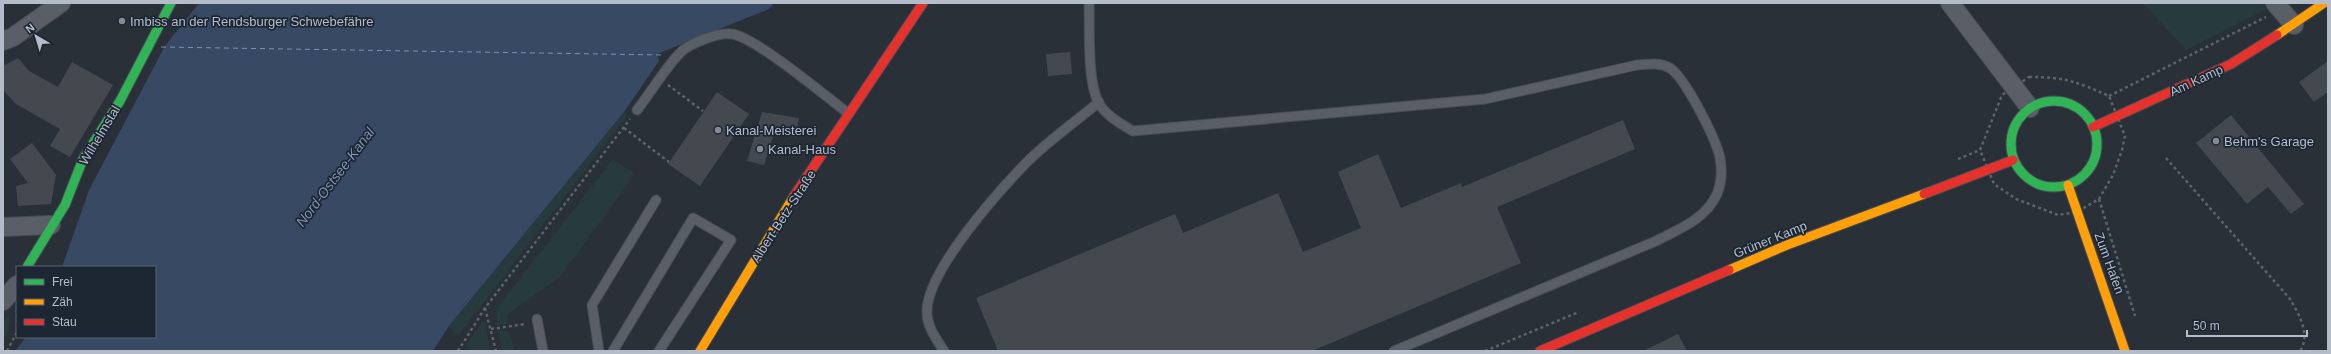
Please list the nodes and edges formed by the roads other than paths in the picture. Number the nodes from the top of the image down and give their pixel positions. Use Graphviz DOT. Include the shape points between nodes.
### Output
graph roads {
  1 [pos="61,3"];
  2 [pos="171,3"];
  3 [pos="923,3"];
  4 [pos="1089,3"];
  5 [pos="1950,3"];
  6 [pos="2324,3"];
  7 [pos="2278,6"];
  8 [pos="2294,25"];
  9 [pos="3,42"];
  10 [pos="1099,102"];
  11 [pos="2030,108"];
  12 [pos="637,110"];
  13 [pos="849,114"];
  14 [pos="2093,127"];
  15 [pos="2013,160"];
  16 [pos="2068,185"];
  17 [pos="656,200"];
  18 [pos="51,225"];
  19 [pos="3,227"];
  20 [pos="28,266"];
  21 [pos="16,286"];
  22 [pos="3,301"];
  23 [pos="538,320"];
  24 [pos="543,351"];
  25 [pos="598,351"];
  26 [pos="613,351"];
  27 [pos="659,351"];
  28 [pos="700,351"];
  29 [pos="944,351"];
  30 [pos="1394,351"];
  31 [pos="1540,351"];
  32 [pos="2125,351"];
  1 -- 9 [label="street" via="13,38"];
  2 -- 18 [label="street, Wilhelmstal" via="120,101 83,159 65,205"];
  3 -- 13 [label="street, Albert-Betz-Straße"];
  4 -- 10 [label="lane" via="1093,82"];
  5 -- 11 [label="street"];
  6 -- 8 [label="street, Am Kamp"];
  7 -- 8 [label="street"];
  8 -- 14 [label="street, Am Kamp" via="2231,64"];
  10 -- 29 [label="lane" via="1026,162 977,220 943,266 929,293 927,314 933,334"];
  10 -- 30 [label="lane" via="1114,120 1133,131 1486,99 1637,65 1656,64 1670,68 1683,82 1702,115 1719,156 1722,174 1717,194 1708,209 1696,220 1656,241"];
  11 -- 14 [label="street" via="2046,102 2060,101 2074,106 2085,114"];
  11 -- 15 [label="street" via="2020,117 2014,128 2010,143"];
  12 -- 13 [label="lane" via="679,52 704,39 731,34 742,37 762,49"];
  13 -- 28 [label="street, Albert-Betz-Straße" via="780,217"];
  14 -- 16 [label="street" via="2097,141 2096,155 2090,168"];
  15 -- 16 [label="street" via="2028,179 2042,186"];
  15 -- 31 [label="street, Grüner Kamp" via="1787,245"];
  16 -- 32 [label="street, Zum Hafen"];
  17 -- 25 [label="lane" via="592,305"];
  18 -- 19 [label="street"];
  18 -- 20 [label="street, Wilhelmstal"];
  21 -- 22 [label="street"];
  23 -- 24 [label="lane"];
  26 -- 27 [label="lane" via="693,218 732,240"];
}
